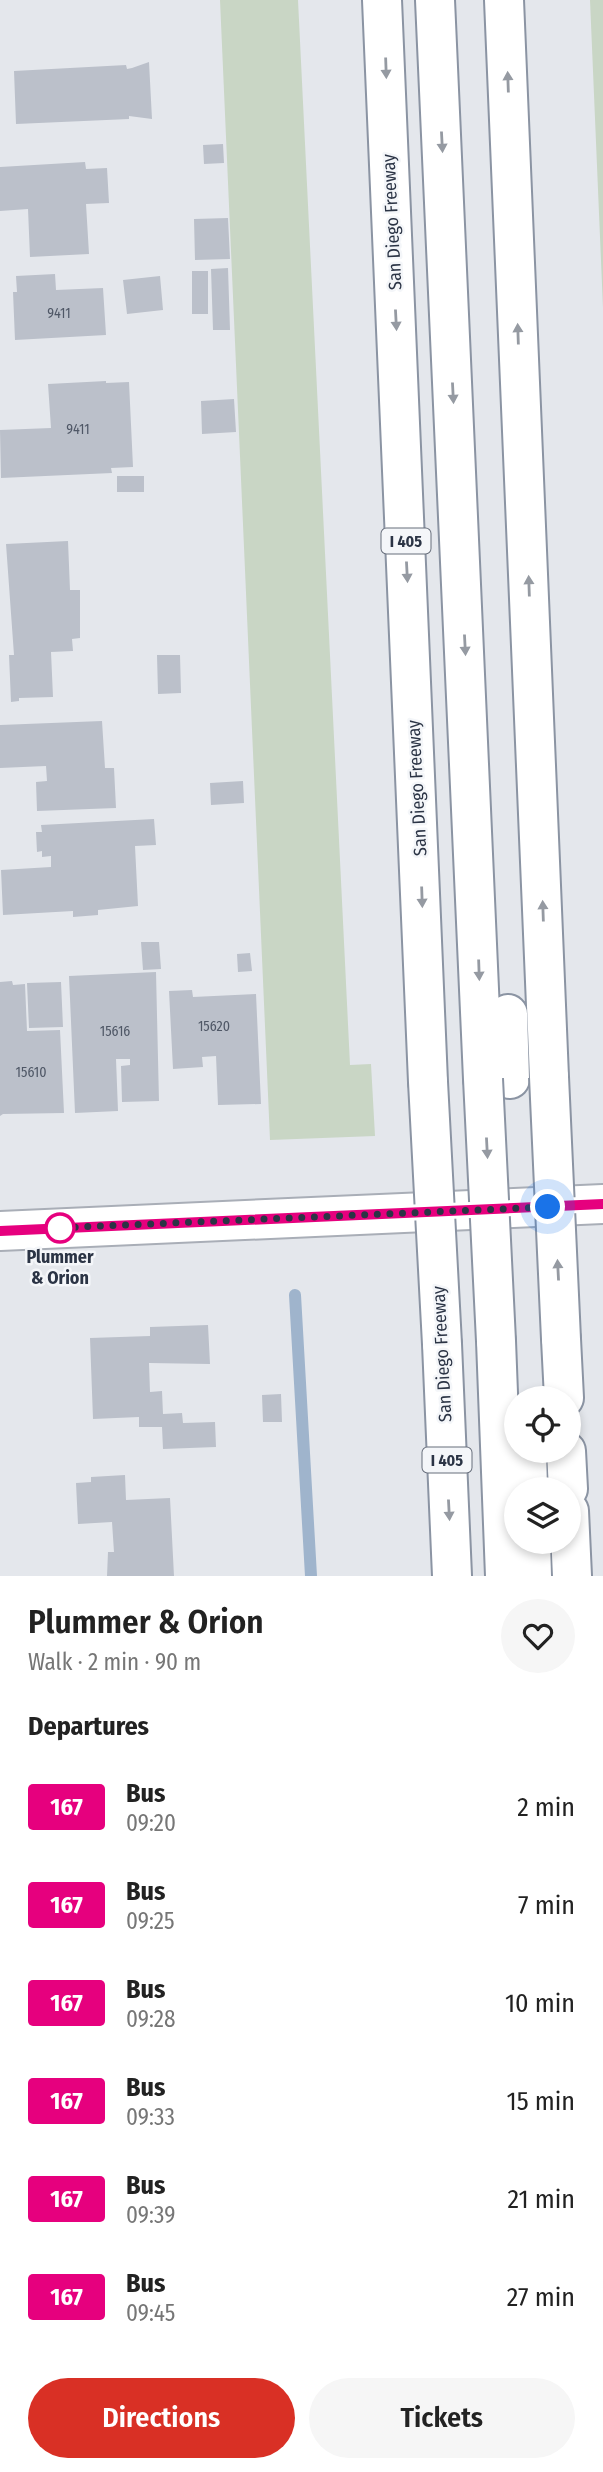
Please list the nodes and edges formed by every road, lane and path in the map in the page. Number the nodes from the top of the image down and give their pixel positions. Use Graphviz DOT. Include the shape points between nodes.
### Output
graph roads {
  1 [pos="382,0"];
  2 [pos="435,0"];
  3 [pos="461,0"];
  4 [pos="504,0"];
  5 [pos="497,1079"];
  6 [pos="603,1204"];
  7 [pos="0,1231"];
  8 [pos="509,1341"];
  9 [pos="521,1386"];
  10 [pos="563,1386"];
  11 [pos="531,1554"];
  12 [pos="571,1554"];
  13 [pos="452,1576"];
  14 [pos="505,1576"];
  15 [pos="532,1576"];
  16 [pos="572,1576"];
  1 -- 13 [label="main road, San Diego Freeway / I 405, one-way, bridge"];
  2 -- 5 [label="main road, one-way"];
  3 -- 5 [label="main road"];
  10 -- 4 [label="main road, one-way, bridge"];
  5 -- 8 [label="main road, bridge"];
  6 -- 7 [label="main road"];
  8 -- 9 [label="main road"];
  8 -- 14 [label="main road"];
  11 -- 15 [label="main road"];
  12 -- 16 [label="main road"];
}
